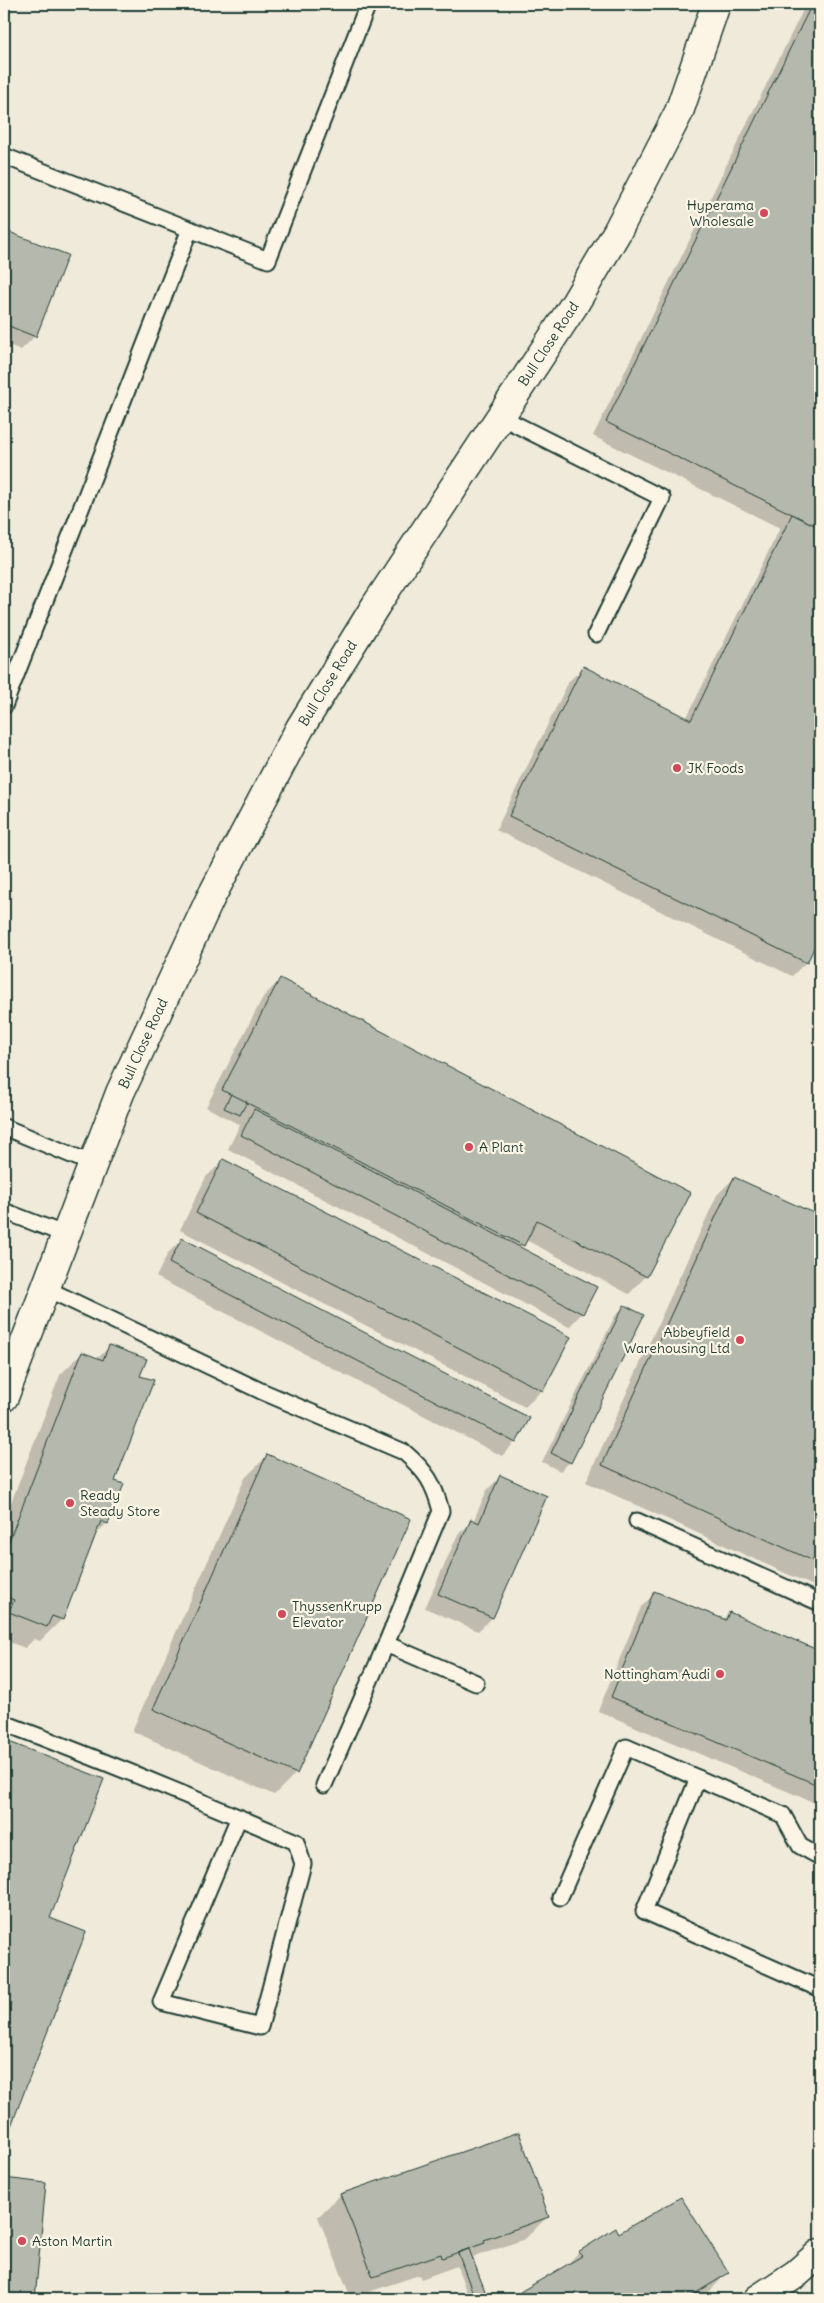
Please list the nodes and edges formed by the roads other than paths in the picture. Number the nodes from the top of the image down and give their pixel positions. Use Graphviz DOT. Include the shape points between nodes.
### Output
graph roads {
  1 [pos="368,4"];
  2 [pos="716,4"];
  3 [pos="4,156"];
  4 [pos="190,229"];
  5 [pos="501,418"];
  6 [pos="596,634"];
  7 [pos="4,706"];
  8 [pos="4,1127"];
  9 [pos="93,1164"];
  10 [pos="4,1211"];
  11 [pos="66,1235"];
  12 [pos="46,1288"];
  13 [pos="12,1350"];
  14 [pos="4,1397"];
  15 [pos="637,1520"];
  16 [pos="820,1602"];
  17 [pos="386,1644"];
  18 [pos="476,1683"];
  19 [pos="4,1723"];
  20 [pos="698,1778"];
  21 [pos="324,1785"];
  22 [pos="239,1818"];
  23 [pos="820,1857"];
  24 [pos="560,1897"];
  25 [pos="820,1989"];
  26 [pos="820,2252"];
  27 [pos="758,2299"];
  1 -- 4 [label="lane" via="268,260"];
  2 -- 5 [label="street, Bull Close Road" via="680,112 617,232"];
  3 -- 4 [label="lane"];
  4 -- 7 [label="lane"];
  5 -- 6 [label="lane" via="662,498"];
  5 -- 9 [label="street, Bull Close Road" via="376,605 300,728 210,899 120,1094"];
  8 -- 9 [label="lane"];
  9 -- 11 [label="street, Bull Close Road"];
  10 -- 11 [label="lane"];
  11 -- 12 [label="street, Bull Close Road"];
  12 -- 13 [label="street, Bull Close Road"];
  12 -- 17 [label="lane" via="261,1391 404,1452 419,1464 435,1487 441,1511"];
  13 -- 14 [label="street, Bull Close Road"];
  15 -- 16 [label="lane"];
  17 -- 18 [label="lane"];
  17 -- 21 [label="lane"];
  19 -- 22 [label="lane" via="108,1762"];
  20 -- 23 [label="lane" via="783,1815 800,1846"];
  20 -- 24 [label="lane" via="626,1747"];
  20 -- 25 [label="lane" via="644,1911"];
  22 -- 22 [label="lane" via="296,1842 303,1864 260,2027 162,2002"];
  26 -- 27 [label="street" via="796,2274"];
}
